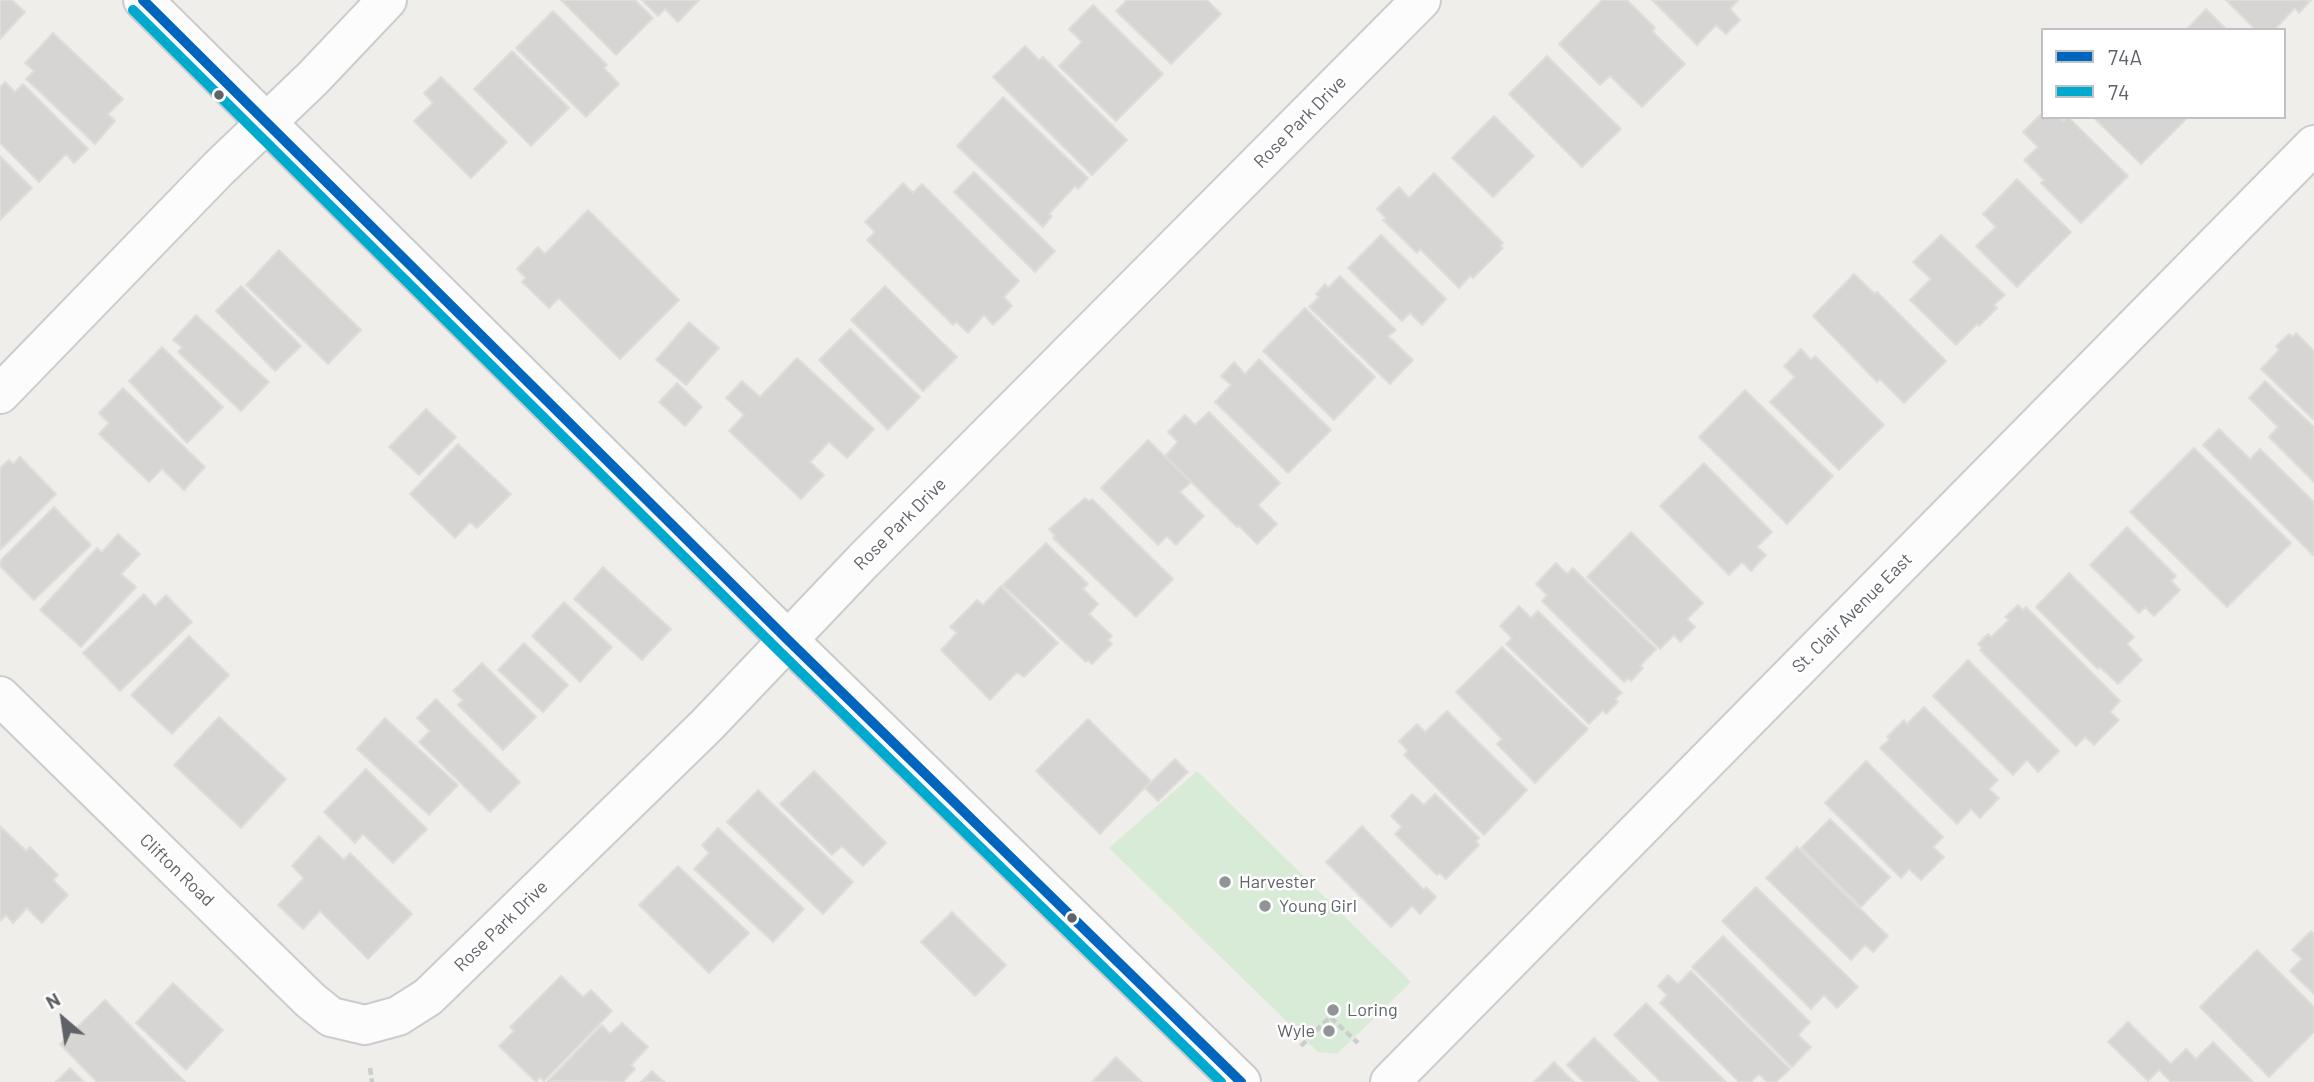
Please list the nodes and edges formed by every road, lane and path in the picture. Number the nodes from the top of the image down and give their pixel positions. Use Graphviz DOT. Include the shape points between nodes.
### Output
graph roads {
  1 [pos="143,0"];
  2 [pos="387,0"];
  3 [pos="1421,0"];
  4 [pos="267,122"];
  5 [pos="2314,145"];
  6 [pos="0,394"];
  7 [pos="789,641"];
  8 [pos="0,696"];
  9 [pos="365,1026"];
  10 [pos="1359,1043"];
  11 [pos="1301,1046"];
  12 [pos="1241,1082"];
  13 [pos="1390,1082"];
  1 -- 4 [label="street"];
  2 -- 4 [label="street"];
  3 -- 7 [label="street, Rose Park Drive" via="882,541"];
  4 -- 6 [label="street"];
  4 -- 7 [label="street"];
  5 -- 13 [label="street, St. Clair Avenue East"];
  7 -- 9 [label="street, Rose Park Drive" via="428,997 398,1016"];
  7 -- 12 [label="street"];
  8 -- 9 [label="street, Clifton Road" via="310,1000 331,1017"];
  10 -- 11 [label="path" via="1330,1017"];
}
